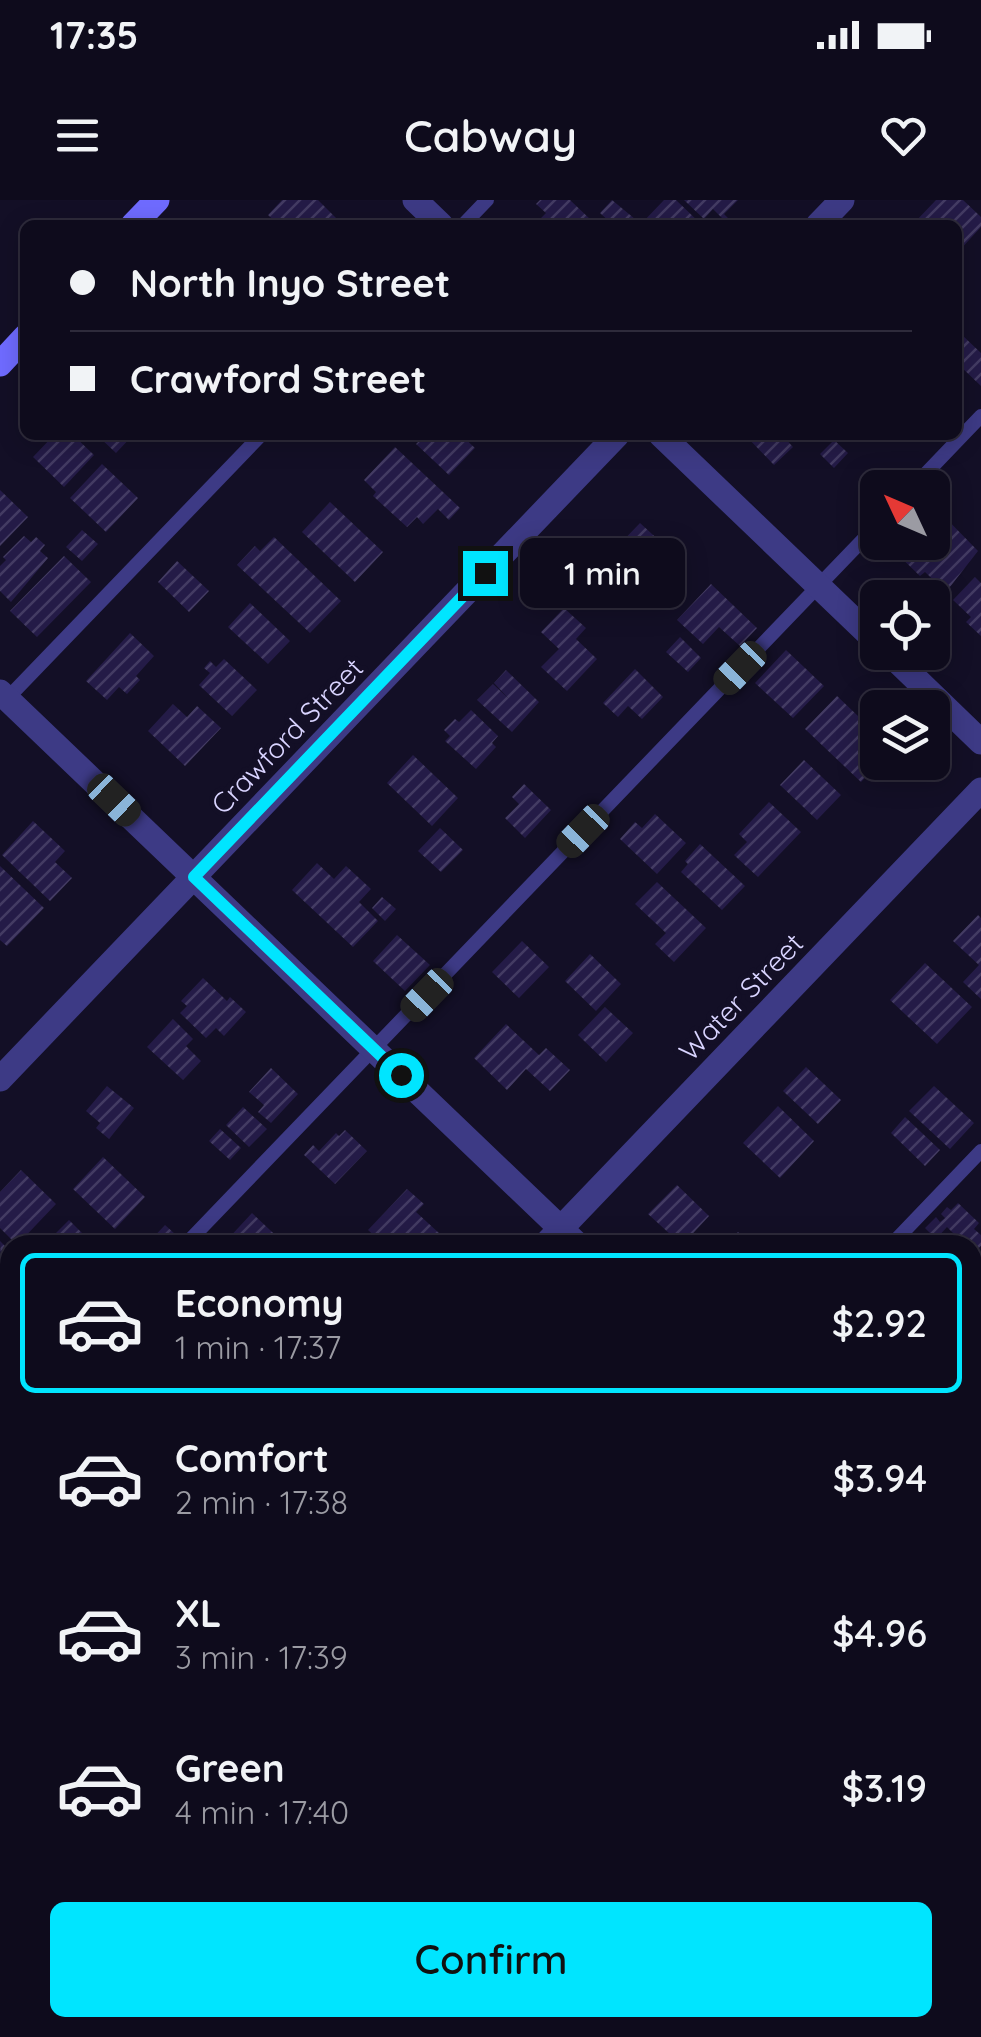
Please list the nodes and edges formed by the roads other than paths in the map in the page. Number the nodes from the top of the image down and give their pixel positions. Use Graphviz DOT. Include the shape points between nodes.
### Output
graph roads {
  1 [pos="157,200"];
  2 [pos="415,200"];
  3 [pos="487,200"];
  4 [pos="842,200"];
  5 [pos="138,220"];
  6 [pos="436,220"];
  7 [pos="468,220"];
  8 [pos="823,220"];
  9 [pos="20,343"];
  10 [pos="0,364"];
  11 [pos="981,416"];
  12 [pos="962,436"];
  13 [pos="256,440"];
  14 [pos="612,440"];
  15 [pos="666,440"];
  16 [pos="958,440"];
  17 [pos="929,470"];
  18 [pos="860,543"];
  19 [pos="818,586"];
  20 [pos="860,625"];
  21 [pos="907,670"];
  22 [pos="2,699"];
  23 [pos="981,742"];
  24 [pos="981,790"];
  25 [pos="194,877"];
  26 [pos="375,1050"];
  27 [pos="0,1079"];
  28 [pos="981,1151"];
  29 [pos="196,1235"];
  30 [pos="557,1235"];
  31 [pos="567,1235"];
  32 [pos="901,1235"];
  1 -- 5 [label="main road"];
  2 -- 6 [label="street"];
  3 -- 7 [label="lane"];
  4 -- 8 [label="street"];
  9 -- 10 [label="main road"];
  11 -- 12 [label="lane"];
  13 -- 22 [label="lane"];
  14 -- 25 [label="street, Crawford Street"];
  15 -- 19 [label="street"];
  16 -- 17 [label="lane"];
  18 -- 19 [label="lane"];
  19 -- 20 [label="street"];
  19 -- 26 [label="lane"];
  21 -- 23 [label="street"];
  22 -- 25 [label="street"];
  24 -- 31 [label="street, Water Street"];
  25 -- 26 [label="street"];
  25 -- 27 [label="street, Crawford Street"];
  26 -- 29 [label="lane"];
  26 -- 30 [label="street"];
  28 -- 32 [label="lane"];
}
